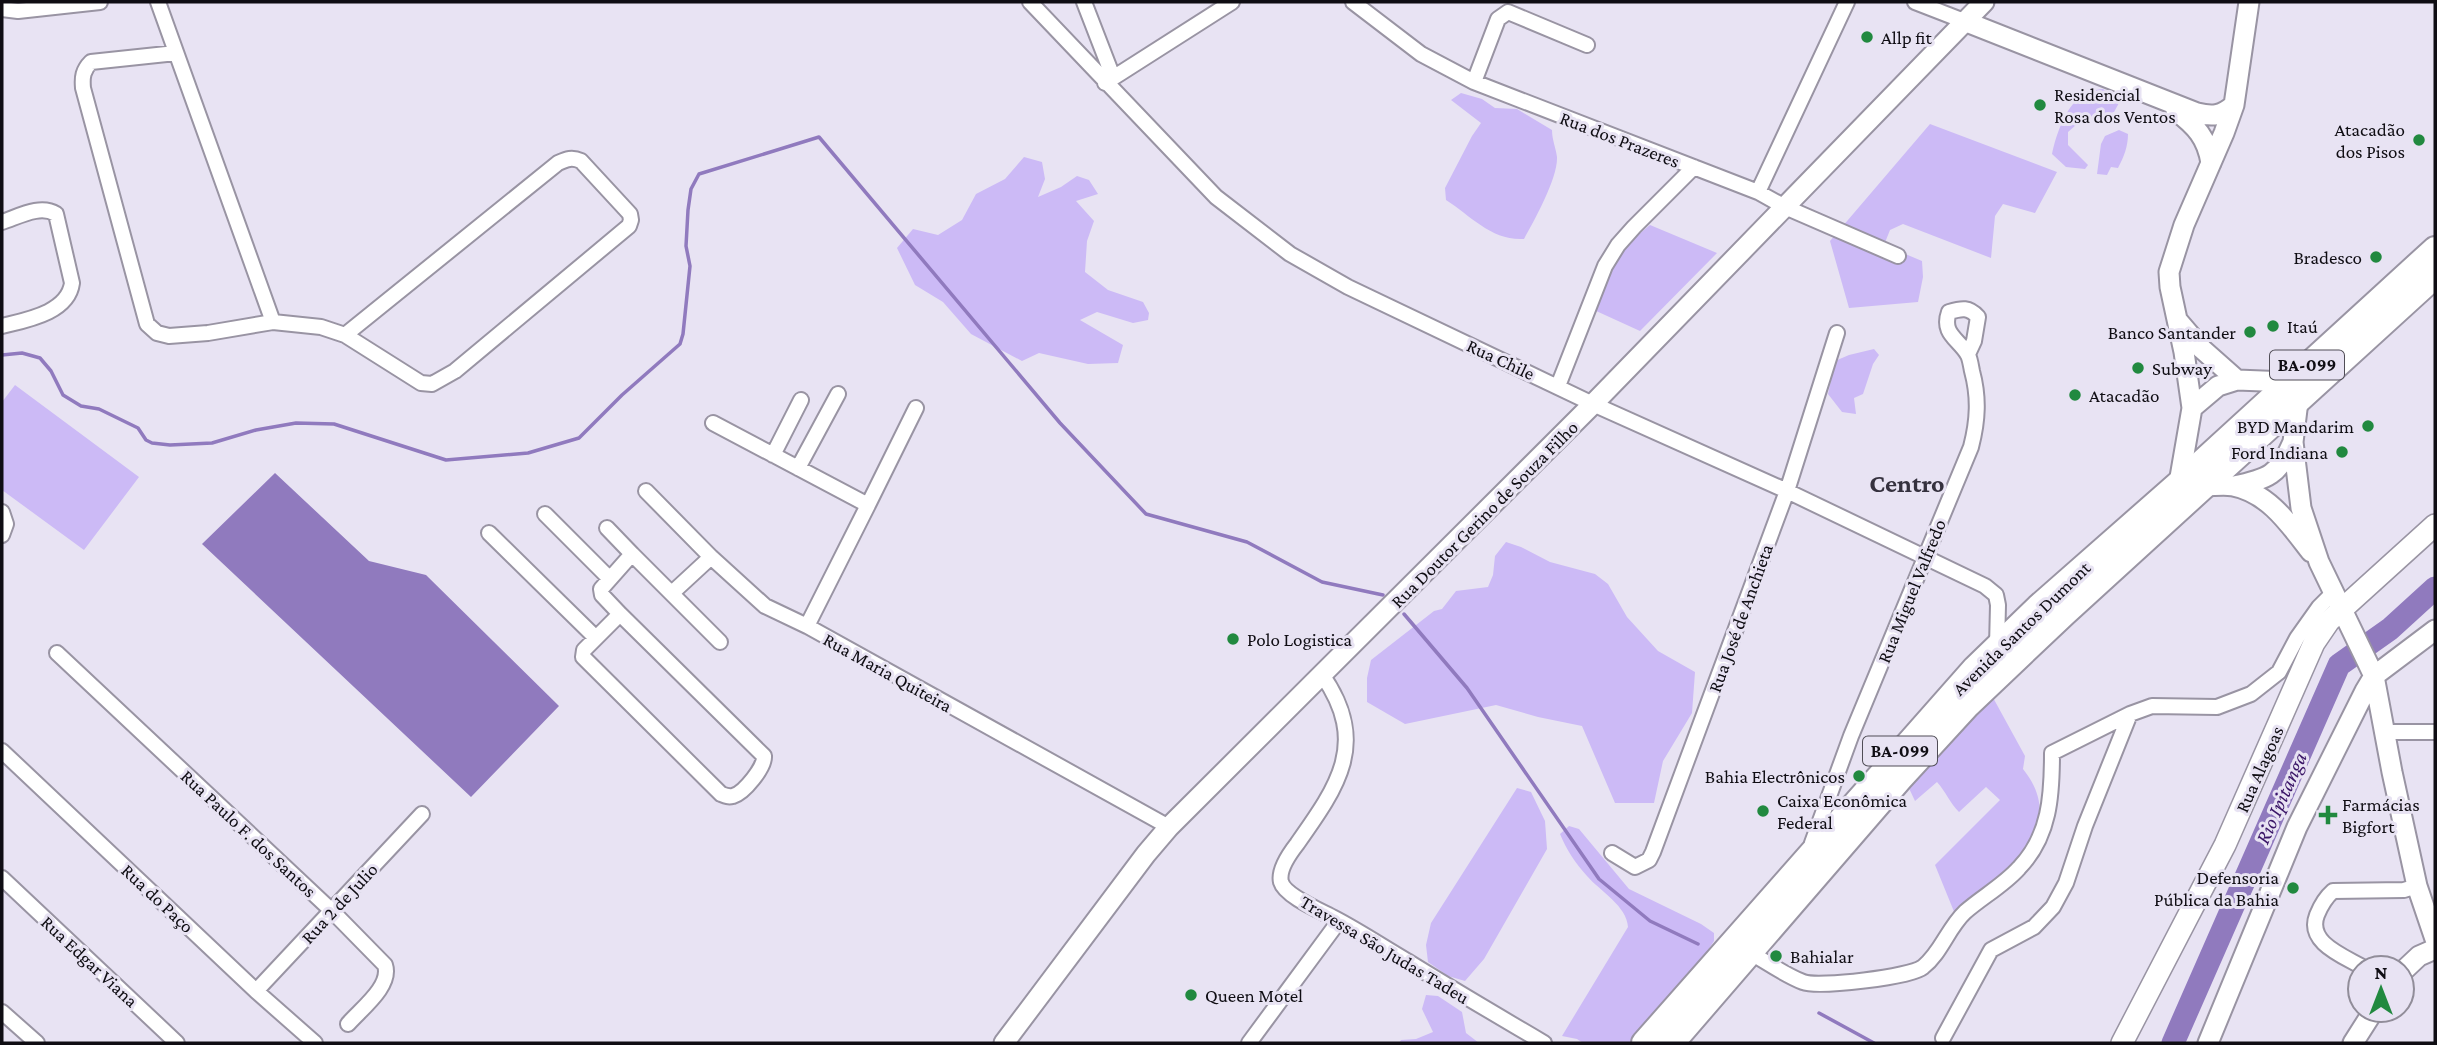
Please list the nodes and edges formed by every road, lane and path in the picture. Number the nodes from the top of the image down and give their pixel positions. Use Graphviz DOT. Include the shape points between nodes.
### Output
graph roads {
  1 [pos="100,2"];
  2 [pos="159,2"];
  3 [pos="1030,2"];
  4 [pos="1084,2"];
  5 [pos="1232,2"];
  6 [pos="1353,2"];
  7 [pos="1847,2"];
  8 [pos="1915,2"];
  9 [pos="1984,2"];
  10 [pos="2249,2"];
  11 [pos="81,3"];
  12 [pos="2,9"];
  13 [pos="1964,21"];
  14 [pos="1587,45"];
  15 [pos="176,53"];
  16 [pos="1109,80"];
  17 [pos="1474,82"];
  18 [pos="2161,99"];
  19 [pos="2234,105"];
  20 [pos="2211,163"];
  21 [pos="1694,167"];
  22 [pos="1758,192"];
  23 [pos="1785,207"];
  24 [pos="2,222"];
  25 [pos="2435,248"];
  26 [pos="1898,256"];
  27 [pos="2435,276"];
  28 [pos="2178,321"];
  29 [pos="272,322"];
  30 [pos="2,326"];
  31 [pos="1837,333"];
  32 [pos="345,335"];
  33 [pos="1968,354"];
  34 [pos="2237,380"];
  35 [pos="1558,386"];
  36 [pos="2293,392"];
  37 [pos="838,394"];
  38 [pos="801,400"];
  39 [pos="1593,404"];
  40 [pos="916,408"];
  41 [pos="2192,408"];
  42 [pos="713,423"];
  43 [pos="2293,442"];
  44 [pos="773,455"];
  45 [pos="798,468"];
  46 [pos="2179,483"];
  47 [pos="2205,486"];
  48 [pos="2233,486"];
  49 [pos="646,491"];
  50 [pos="1787,491"];
  51 [pos="869,505"];
  52 [pos="2,512"];
  53 [pos="545,514"];
  54 [pos="2435,525"];
  55 [pos="607,528"];
  56 [pos="489,533"];
  57 [pos="2,535"];
  58 [pos="632,554"];
  59 [pos="1925,556"];
  60 [pos="711,557"];
  61 [pos="2319,562"];
  62 [pos="609,578"];
  63 [pos="672,593"];
  64 [pos="2342,609"];
  65 [pos="620,614"];
  66 [pos="807,626"];
  67 [pos="2435,629"];
  68 [pos="596,638"];
  69 [pos="720,642"];
  70 [pos="1997,646"];
  71 [pos="57,653"];
  72 [pos="2372,670"];
  73 [pos="1323,676"];
  74 [pos="2130,714"];
  75 [pos="2385,732"];
  76 [pos="2435,732"];
  77 [pos="2,751"];
  78 [pos="422,814"];
  79 [pos="1169,827"];
  80 [pos="1612,853"];
  81 [pos="1807,858"];
  82 [pos="2,878"];
  83 [pos="2417,886"];
  84 [pos="332,911"];
  85 [pos="1339,921"];
  86 [pos="2435,939"];
  87 [pos="2435,949"];
  88 [pos="1751,953"];
  89 [pos="2346,956"];
  90 [pos="2416,959"];
  91 [pos="256,991"];
  92 [pos="2,1012"];
  93 [pos="348,1024"];
  94 [pos="2365,1024"];
  95 [pos="1943,1038"];
  96 [pos="37,1043"];
  97 [pos="177,1043"];
  98 [pos="315,1043"];
  99 [pos="1004,1043"];
  100 [pos="1249,1043"];
  101 [pos="1544,1043"];
  102 [pos="1644,1043"];
  103 [pos="1672,1043"];
  104 [pos="2122,1043"];
  105 [pos="2208,1043"];
  106 [pos="2353,1043"];
  1 -- 11 [label="street"];
  2 -- 15 [label="street"];
  3 -- 16 [label="street, Rua Chile"];
  4 -- 16 [label="street"];
  5 -- 16 [label="street"];
  6 -- 17 [label="street, Rua dos Prazeres" via="1421,54"];
  7 -- 22 [label="street"];
  8 -- 13 [label="street"];
  9 -- 13 [label="main road, Rua Doutor Gerino de Souza Filho"];
  10 -- 19 [label="main road"];
  11 -- 12 [label="street"];
  13 -- 18 [label="main road"];
  13 -- 23 [label="main road, Rua Doutor Gerino de Souza Filho"];
  14 -- 17 [label="street" via="1508,12 1497,19"];
  15 -- 29 [label="street"];
  15 -- 29 [label="street" via="92,62 82,78 147,324 169,336"];
  16 -- 35 [label="street, Rua Chile" via="1216,197 1290,254 1348,287"];
  17 -- 21 [label="street, Rua dos Prazeres"];
  18 -- 19 [label="main road" via="2207,116 2222,114"];
  18 -- 20 [label="main road" via="2203,135"];
  19 -- 20 [label="main road"];
  20 -- 28 [label="main road" via="2169,272"];
  21 -- 22 [label="street, Rua dos Prazeres"];
  21 -- 35 [label="street" via="1611,256"];
  22 -- 23 [label="street, Rua dos Prazeres"];
  23 -- 26 [label="street, Rua dos Prazeres"];
  23 -- 39 [label="main road, Rua Doutor Gerino de Souza Filho"];
  24 -- 30 [label="street" via="40,210 56,214 72,283 64,302 34,318"];
  25 -- 36 [label="highway, Avenida Santos Dumont / BA-099"];
  27 -- 36 [label="highway, Avenida Santos Dumont / BA-099"];
  28 -- 34 [label="main road"];
  28 -- 41 [label="main road"];
  29 -- 32 [label="street" via="311,325"];
  31 -- 50 [label="street, Rua José de Anchieta"];
  32 -- 32 [label="street" via="421,383 443,380 629,226 630,214 582,161 567,159"];
  33 -- 33 [label="street, Rua Miguel Valfredo" via="1956,344 1947,326 1949,312 1967,309 1978,317"];
  33 -- 59 [label="street, Rua Miguel Valfredo" via="1978,401 1976,426"];
  34 -- 36 [label="main road"];
  34 -- 41 [label="main road" via="2218,386"];
  35 -- 39 [label="street, Rua Chile"];
  36 -- 43 [label="main road"];
  36 -- 46 [label="highway, Avenida Santos Dumont / BA-099"];
  36 -- 47 [label="highway, Avenida Santos Dumont / BA-099"];
  37 -- 45 [label="street"];
  38 -- 44 [label="street"];
  39 -- 50 [label="street, Rua Chile"];
  39 -- 73 [label="main road, Rua Doutor Gerino de Souza Filho"];
  40 -- 51 [label="street, Rua Maria Quiteira"];
  41 -- 46 [label="main road"];
  42 -- 44 [label="street"];
  43 -- 48 [label="main road" via="2277,470 2261,481"];
  43 -- 61 [label="main road" via="2301,508"];
  44 -- 45 [label="street"];
  45 -- 51 [label="street"];
  46 -- 70 [label="highway, Avenida Santos Dumont / BA-099"];
  47 -- 48 [label="main road"];
  47 -- 88 [label="highway, Avenida Santos Dumont / BA-099" via="1968,705"];
  48 -- 61 [label="main road" via="2267,502 2283,516"];
  49 -- 60 [label="street"];
  50 -- 59 [label="street, Rua Chile"];
  50 -- 80 [label="street, Rua José de Anchieta" via="1653,852 1649,860 1634,867"];
  51 -- 66 [label="street, Rua Maria Quiteira"];
  52 -- 57 [label="street" via="6,524"];
  53 -- 62 [label="street"];
  54 -- 64 [label="main road, Rua Alagoas"];
  55 -- 58 [label="street"];
  56 -- 68 [label="street"];
  58 -- 62 [label="street"];
  58 -- 63 [label="street"];
  59 -- 70 [label="street, Rua Chile" via="1996,595"];
  59 -- 81 [label="street, Rua Miguel Valfredo"];
  60 -- 63 [label="street"];
  60 -- 66 [label="street" via="765,606"];
  61 -- 64 [label="main road"];
  62 -- 65 [label="street" via="601,595"];
  63 -- 69 [label="street"];
  64 -- 72 [label="main road"];
  64 -- 74 [label="street" via="2319,607 2279,671 2251,694 2217,707 2152,706"];
  64 -- 104 [label="main road, Rua Alagoas" via="2314,643 2225,845"];
  65 -- 68 [label="street"];
  65 -- 68 [label="street" via="764,756 761,770 737,795 721,794 584,660 584,650"];
  66 -- 79 [label="street, Rua Maria Quiteira"];
  67 -- 72 [label="main road"];
  70 -- 81 [label="highway, Avenida Santos Dumont / BA-099"];
  71 -- 84 [label="street, Rua Paulo F. dos Santos"];
  72 -- 75 [label="main road"];
  72 -- 105 [label="main road" via="2297,827"];
  73 -- 79 [label="main road, Rua Doutor Gerino de Souza Filho"];
  73 -- 85 [label="street, Travessa São Judas Tadeu" via="1341,709 1346,745 1343,764 1336,784 1290,853 1281,882 1301,901"];
  74 -- 88 [label="street" via="2052,753 2049,810 2031,854 1954,922 1922,969 1822,985 1804,983"];
  74 -- 95 [label="street" via="2053,907 2034,927 1991,950"];
  75 -- 76 [label="street"];
  75 -- 83 [label="main road"];
  77 -- 91 [label="street, Rua do Paço"];
  78 -- 84 [label="street, Rua 2 de Julio"];
  79 -- 99 [label="main road, Rua Doutor Gerino de Souza Filho"];
  81 -- 102 [label="highway, Avenida Santos Dumont / BA-099"];
  82 -- 97 [label="street, Rua Edgar Viana"];
  83 -- 86 [label="main road"];
  83 -- 89 [label="street" via="2333,891 2326,897 2314,929 2318,938"];
  84 -- 91 [label="street, Rua 2 de Julio"];
  84 -- 93 [label="street, Rua Paulo F. dos Santos" via="387,972 383,985"];
  85 -- 100 [label="street"];
  85 -- 101 [label="street, Travessa São Judas Tadeu"];
  87 -- 90 [label="main road"];
  88 -- 103 [label="highway, Avenida Santos Dumont / BA-099"];
  91 -- 98 [label="street, Rua do Paço"];
  92 -- 96 [label="street"];
  94 -- 106 [label="main road"];
}
